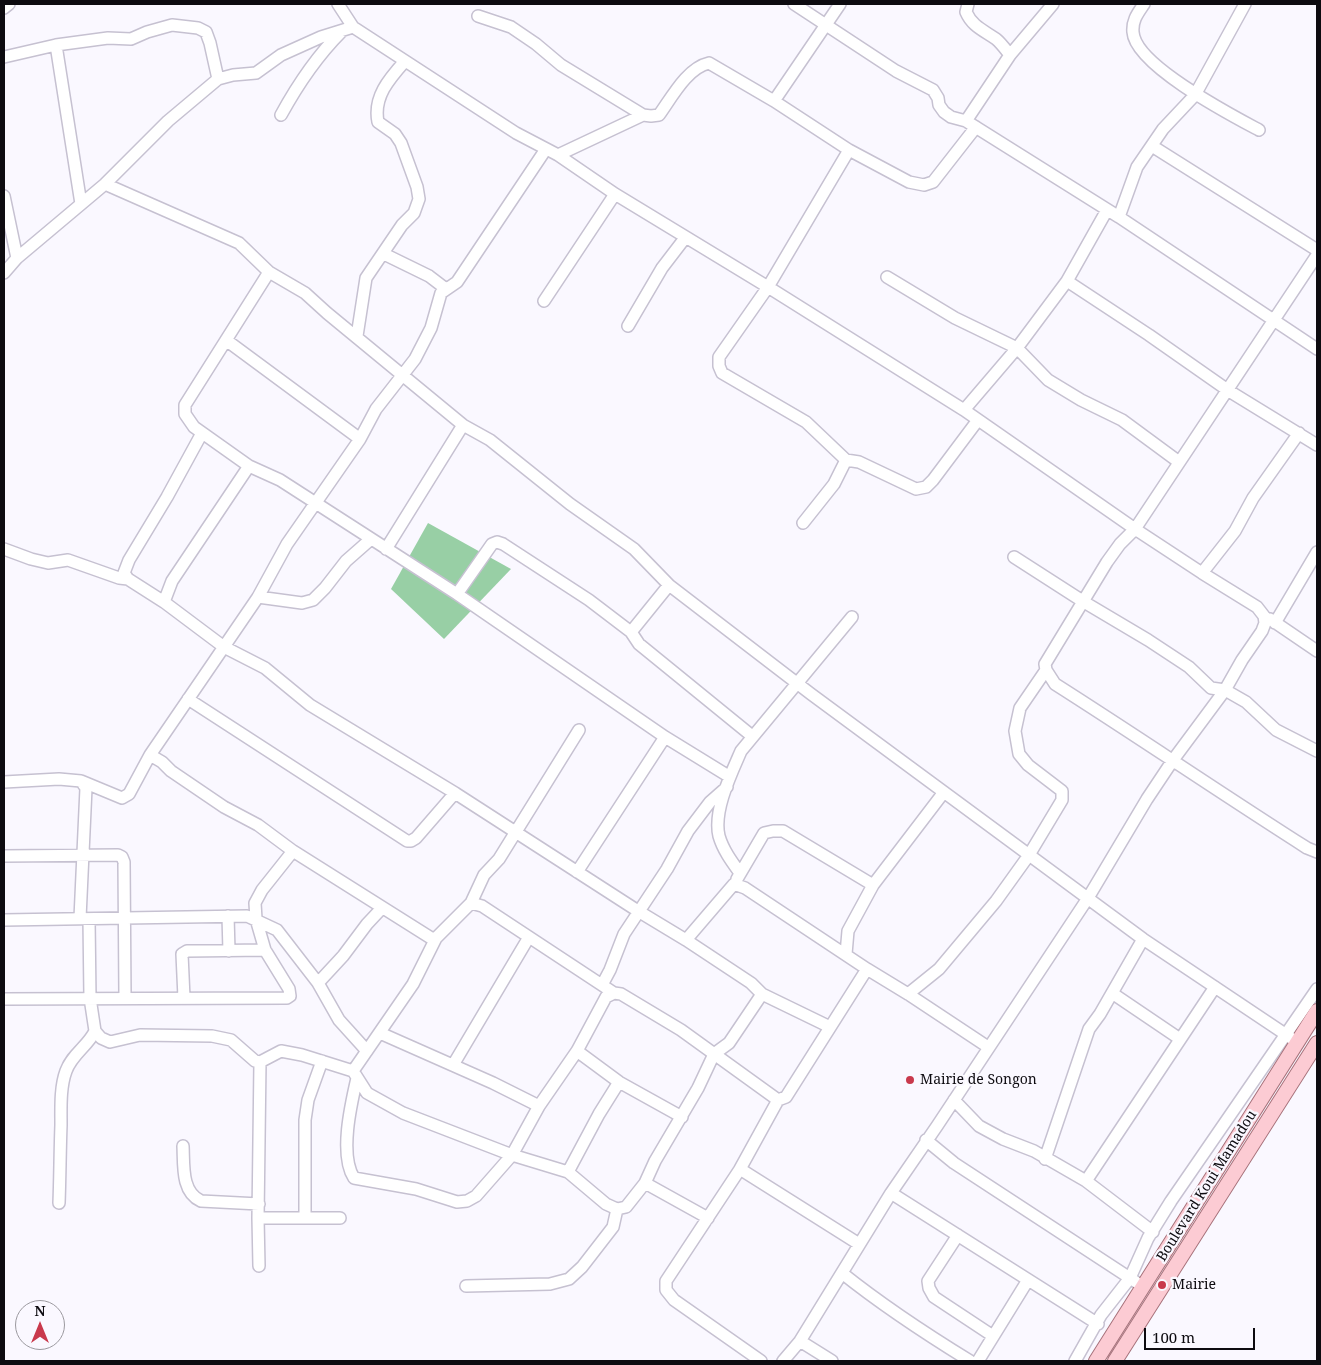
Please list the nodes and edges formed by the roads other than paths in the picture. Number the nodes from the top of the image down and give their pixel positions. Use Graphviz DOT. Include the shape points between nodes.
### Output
graph roads {
  1 [pos="9,4"];
  2 [pos="338,4"];
  3 [pos="794,4"];
  4 [pos="840,4"];
  5 [pos="968,4"];
  6 [pos="1053,4"];
  7 [pos="1144,4"];
  8 [pos="1245,4"];
  9 [pos="4,8"];
  10 [pos="478,16"];
  11 [pos="825,24"];
  12 [pos="348,29"];
  13 [pos="56,45"];
  14 [pos="1010,55"];
  15 [pos="4,56"];
  16 [pos="405,61"];
  17 [pos="218,79"];
  18 [pos="1195,95"];
  19 [pos="774,101"];
  20 [pos="281,114"];
  21 [pos="643,115"];
  22 [pos="971,124"];
  23 [pos="1258,130"];
  24 [pos="1152,146"];
  25 [pos="546,149"];
  26 [pos="849,150"];
  27 [pos="558,155"];
  28 [pos="106,184"];
  29 [pos="615,194"];
  30 [pos="4,196"];
  31 [pos="81,204"];
  32 [pos="1107,210"];
  33 [pos="1119,217"];
  34 [pos="685,238"];
  35 [pos="1317,250"];
  36 [pos="384,254"];
  37 [pos="1317,255"];
  38 [pos="17,258"];
  39 [pos="269,272"];
  40 [pos="4,273"];
  41 [pos="886,277"];
  42 [pos="1067,281"];
  43 [pos="768,287"];
  44 [pos="446,289"];
  45 [pos="544,301"];
  46 [pos="1275,320"];
  47 [pos="628,326"];
  48 [pos="357,336"];
  49 [pos="226,340"];
  50 [pos="1017,348"];
  51 [pos="1317,349"];
  52 [pos="402,375"];
  53 [pos="1228,391"];
  54 [pos="964,410"];
  55 [pos="978,420"];
  56 [pos="463,426"];
  57 [pos="202,433"];
  58 [pos="1299,433"];
  59 [pos="360,439"];
  60 [pos="1317,445"];
  61 [pos="846,460"];
  62 [pos="1179,462"];
  63 [pos="249,466"];
  64 [pos="316,504"];
  65 [pos="802,523"];
  66 [pos="1135,529"];
  67 [pos="371,539"];
  68 [pos="4,549"];
  69 [pos="386,549"];
  70 [pos="1317,552"];
  71 [pos="1014,557"];
  72 [pos="1202,573"];
  73 [pos="128,579"];
  74 [pos="670,585"];
  75 [pos="457,594"];
  76 [pos="258,597"];
  77 [pos="164,602"];
  78 [pos="1084,602"];
  79 [pos="1264,616"];
  80 [pos="852,617"];
  81 [pos="1275,623"];
  82 [pos="631,632"];
  83 [pos="224,647"];
  84 [pos="1317,651"];
  85 [pos="1046,670"];
  86 [pos="798,683"];
  87 [pos="1225,690"];
  88 [pos="188,700"];
  89 [pos="579,730"];
  90 [pos="752,736"];
  91 [pos="665,737"];
  92 [pos="1317,751"];
  93 [pos="150,755"];
  94 [pos="1173,760"];
  95 [pos="80,781"];
  96 [pos="4,782"];
  97 [pos="729,782"];
  98 [pos="944,792"];
  99 [pos="456,793"];
  100 [pos="516,832"];
  101 [pos="293,851"];
  102 [pos="1317,852"];
  103 [pos="82,854"];
  104 [pos="1029,855"];
  105 [pos="4,856"];
  106 [pos="577,872"];
  107 [pos="740,873"];
  108 [pos="734,884"];
  109 [pos="873,885"];
  110 [pos="1088,898"];
  111 [pos="471,903"];
  112 [pos="382,908"];
  113 [pos="638,911"];
  114 [pos="228,916"];
  115 [pos="84,918"];
  116 [pos="125,918"];
  117 [pos="256,919"];
  118 [pos="4,920"];
  119 [pos="529,937"];
  120 [pos="436,938"];
  121 [pos="1143,939"];
  122 [pos="686,940"];
  123 [pos="265,950"];
  124 [pos="228,951"];
  125 [pos="846,954"];
  126 [pos="867,969"];
  127 [pos="318,984"];
  128 [pos="602,985"];
  129 [pos="1215,987"];
  130 [pos="1317,989"];
  131 [pos="614,993"];
  132 [pos="1112,993"];
  133 [pos="762,994"];
  134 [pos="908,994"];
  135 [pos="90,998"];
  136 [pos="125,998"];
  137 [pos="184,998"];
  138 [pos="4,999"];
  139 [pos="1317,1011"];
  140 [pos="830,1027"];
  141 [pos="1312,1030"];
  142 [pos="95,1031"];
  143 [pos="380,1033"];
  144 [pos="1292,1038"];
  145 [pos="1180,1039"];
  146 [pos="1317,1043"];
  147 [pos="988,1047"];
  148 [pos="367,1051"];
  149 [pos="578,1051"];
  150 [pos="714,1054"];
  151 [pos="322,1061"];
  152 [pos="260,1062"];
  153 [pos="453,1064"];
  154 [pos="355,1075"];
  155 [pos="619,1082"];
  156 [pos="778,1100"];
  157 [pos="954,1100"];
  158 [pos="540,1106"];
  159 [pos="682,1117"];
  160 [pos="924,1144"];
  161 [pos="183,1146"];
  162 [pos="512,1155"];
  163 [pos="1045,1159"];
  164 [pos="740,1169"];
  165 [pos="568,1172"];
  166 [pos="1086,1181"];
  167 [pos="645,1183"];
  168 [pos="891,1193"];
  169 [pos="59,1203"];
  170 [pos="259,1204"];
  171 [pos="617,1208"];
  172 [pos="258,1218"];
  173 [pos="305,1218"];
  174 [pos="340,1218"];
  175 [pos="708,1218"];
  176 [pos="1153,1232"];
  177 [pos="958,1235"];
  178 [pos="859,1244"];
  179 [pos="259,1266"];
  180 [pos="842,1273"];
  181 [pos="1028,1280"];
  182 [pos="1128,1281"];
  183 [pos="466,1286"];
  184 [pos="1142,1290"];
  185 [pos="1098,1324"];
  186 [pos="993,1336"];
  187 [pos="800,1341"];
  188 [pos="1120,1358"];
  189 [pos="762,1361"];
  190 [pos="783,1361"];
  191 [pos="832,1361"];
  192 [pos="970,1361"];
  193 [pos="978,1361"];
  194 [pos="1075,1361"];
  195 [pos="1096,1361"];
  1 -- 9 [label="street"];
  2 -- 12 [label="street"];
  3 -- 11 [label="street"];
  4 -- 11 [label="street"];
  5 -- 14 [label="street" via="969,20 997,40"];
  6 -- 14 [label="street"];
  7 -- 18 [label="street" via="1135,17 1133,33 1138,45 1152,62"];
  8 -- 18 [label="street"];
  10 -- 21 [label="street" via="511,26 561,65"];
  11 -- 19 [label="street"];
  11 -- 22 [label="street" via="896,71 933,90 944,112 951,118"];
  12 -- 16 [label="street"];
  12 -- 17 [label="street" via="281,55 256,73"];
  12 -- 20 [label="street" via="324,49 297,84"];
  13 -- 15 [label="street"];
  13 -- 17 [label="street" via="108,38 131,39 172,25 198,28 206,32"];
  13 -- 31 [label="street"];
  14 -- 22 [label="street"];
  16 -- 25 [label="street"];
  16 -- 36 [label="street" via="388,80 376,111 378,122 395,134 401,143 419,199 414,213 402,225"];
  17 -- 28 [label="street" via="168,121"];
  18 -- 23 [label="street"];
  18 -- 24 [label="street" via="1163,129"];
  19 -- 21 [label="street" via="709,63 700,65 686,78 659,115"];
  19 -- 26 [label="street"];
  21 -- 27 [label="street"];
  22 -- 26 [label="street" via="933,182 924,185 909,182"];
  22 -- 32 [label="street"];
  24 -- 33 [label="street" via="1137,167"];
  24 -- 35 [label="street"];
  25 -- 27 [label="street"];
  25 -- 44 [label="street" via="457,282"];
  26 -- 43 [label="street"];
  27 -- 29 [label="street"];
  28 -- 31 [label="street"];
  28 -- 39 [label="street" via="239,243"];
  29 -- 34 [label="street"];
  29 -- 45 [label="street"];
  30 -- 38 [label="street"];
  31 -- 38 [label="street"];
  32 -- 33 [label="street"];
  32 -- 42 [label="street"];
  33 -- 46 [label="street"];
  34 -- 43 [label="street"];
  34 -- 47 [label="street" via="662,268"];
  36 -- 44 [label="street" via="429,276"];
  36 -- 48 [label="street" via="366,278"];
  37 -- 46 [label="street"];
  38 -- 40 [label="street"];
  39 -- 48 [label="street" via="305,293"];
  39 -- 49 [label="street"];
  41 -- 50 [label="street" via="955,318"];
  42 -- 50 [label="street"];
  42 -- 53 [label="street"];
  43 -- 54 [label="street"];
  43 -- 61 [label="street" via="719,357 722,373 806,422"];
  44 -- 52 [label="street" via="441,293 431,328 415,359"];
  46 -- 51 [label="street"];
  46 -- 53 [label="street"];
  48 -- 52 [label="street"];
  49 -- 57 [label="street" via="185,405 185,414"];
  49 -- 59 [label="street"];
  50 -- 54 [label="street"];
  50 -- 62 [label="street" via="1048,380 1122,420"];
  52 -- 56 [label="street"];
  52 -- 59 [label="street" via="376,409"];
  53 -- 58 [label="street"];
  53 -- 62 [label="street"];
  54 -- 55 [label="street"];
  55 -- 61 [label="street" via="926,487 916,489 859,462"];
  55 -- 66 [label="street"];
  56 -- 69 [label="street"];
  56 -- 74 [label="street" via="490,440 570,504 634,549"];
  57 -- 63 [label="street"];
  57 -- 73 [label="street" via="129,560 124,573"];
  58 -- 60 [label="street"];
  58 -- 72 [label="street" via="1253,498 1235,530"];
  59 -- 64 [label="street"];
  61 -- 65 [label="street" via="834,484"];
  62 -- 66 [label="street"];
  63 -- 64 [label="street" via="280,480"];
  63 -- 77 [label="street" via="172,581"];
  64 -- 67 [label="street"];
  64 -- 76 [label="street" via="287,544"];
  66 -- 72 [label="street"];
  66 -- 78 [label="street" via="1107,562"];
  67 -- 69 [label="street"];
  67 -- 76 [label="street" via="346,561 312,600 302,602"];
  68 -- 73 [label="street" via="48,563 68,560"];
  69 -- 75 [label="street"];
  70 -- 81 [label="street"];
  71 -- 78 [label="street"];
  72 -- 79 [label="street" via="1257,607"];
  73 -- 77 [label="street"];
  74 -- 82 [label="street"];
  74 -- 86 [label="street"];
  75 -- 82 [label="street" via="492,544 497,542 589,600"];
  75 -- 91 [label="street"];
  76 -- 83 [label="street"];
  77 -- 83 [label="street"];
  78 -- 85 [label="street" via="1047,659"];
  78 -- 87 [label="street" via="1189,666 1211,688"];
  79 -- 81 [label="street"];
  79 -- 87 [label="street" via="1262,631"];
  80 -- 86 [label="street"];
  81 -- 84 [label="street"];
  82 -- 90 [label="street" via="639,644"];
  83 -- 88 [label="street"];
  83 -- 99 [label="street" via="265,668 310,705"];
  85 -- 94 [label="street" via="1055,684"];
  85 -- 104 [label="street" via="1020,708 1014,731 1019,754 1062,791 1062,800"];
  86 -- 90 [label="street"];
  86 -- 98 [label="street"];
  87 -- 92 [label="street" via="1246,702 1276,730"];
  87 -- 94 [label="street"];
  88 -- 93 [label="street"];
  88 -- 99 [label="street" via="407,841 416,838"];
  89 -- 100 [label="street"];
  90 -- 97 [label="street" via="741,751"];
  91 -- 97 [label="street"];
  91 -- 106 [label="street"];
  93 -- 95 [label="street" via="129,794 122,798"];
  93 -- 101 [label="street"];
  94 -- 102 [label="street"];
  94 -- 110 [label="street" via="1146,799"];
  95 -- 96 [label="street"];
  95 -- 103 [label="street" via="86,788"];
  97 -- 107 [label="street" via="718,818 719,836"];
  97 -- 113 [label="street" via="688,831"];
  98 -- 104 [label="street"];
  98 -- 109 [label="street"];
  99 -- 100 [label="street"];
  100 -- 106 [label="street"];
  100 -- 111 [label="street" via="484,875"];
  101 -- 112 [label="street"];
  101 -- 117 [label="street" via="262,890 255,904"];
  103 -- 105 [label="street"];
  103 -- 115 [label="street"];
  103 -- 116 [label="street" via="122,857"];
  104 -- 110 [label="street"];
  104 -- 134 [label="street" via="947,960"];
  106 -- 113 [label="street"];
  107 -- 108 [label="street"];
  107 -- 109 [label="street" via="764,833 783,831"];
  108 -- 122 [label="street"];
  108 -- 125 [label="street"];
  109 -- 125 [label="street" via="848,931"];
  110 -- 121 [label="street"];
  110 -- 147 [label="street"];
  111 -- 119 [label="street" via="482,906"];
  111 -- 120 [label="street"];
  112 -- 120 [label="street"];
  112 -- 127 [label="street"];
  113 -- 122 [label="street"];
  113 -- 128 [label="street" via="624,934"];
  114 -- 116 [label="street"];
  114 -- 117 [label="street"];
  114 -- 124 [label="street"];
  115 -- 116 [label="street"];
  115 -- 118 [label="street"];
  115 -- 135 [label="street"];
  116 -- 136 [label="street"];
  117 -- 123 [label="street"];
  117 -- 127 [label="street" via="277,930"];
  119 -- 128 [label="street"];
  119 -- 153 [label="street"];
  120 -- 143 [label="street" via="413,984"];
  121 -- 129 [label="street"];
  121 -- 132 [label="street"];
  122 -- 133 [label="street" via="751,983"];
  123 -- 124 [label="street"];
  123 -- 137 [label="street" via="289,989 287,998"];
  124 -- 137 [label="street" via="182,954"];
  125 -- 126 [label="street"];
  126 -- 134 [label="street"];
  126 -- 140 [label="street"];
  127 -- 148 [label="street" via="339,1020"];
  128 -- 131 [label="street"];
  129 -- 144 [label="street"];
  129 -- 145 [label="street"];
  130 -- 144 [label="street"];
  131 -- 149 [label="street" via="606,997"];
  131 -- 150 [label="street" via="621,994 681,1030"];
  132 -- 145 [label="street"];
  132 -- 163 [label="street" via="1089,1029"];
  133 -- 140 [label="street"];
  133 -- 150 [label="street" via="729,1042"];
  134 -- 147 [label="street"];
  135 -- 136 [label="street"];
  135 -- 138 [label="street"];
  135 -- 142 [label="street"];
  136 -- 137 [label="street"];
  139 -- 141 [label="main road, Boulevard Koui Mamadou"];
  140 -- 156 [label="street" via="786,1096"];
  141 -- 144 [label="main road, Boulevard Koui Mamadou"];
  142 -- 152 [label="street" via="110,1042 140,1035 212,1036 231,1040"];
  142 -- 169 [label="street" via="91,1041 80,1049 65,1072 61,1097"];
  143 -- 148 [label="street"];
  143 -- 153 [label="street"];
  144 -- 176 [label="street" via="1176,1193"];
  144 -- 184 [label="main road, Boulevard Koui Mamadou"];
  145 -- 166 [label="street"];
  146 -- 188 [label="main road, Boulevard Koui Mamadou"];
  147 -- 157 [label="street"];
  148 -- 154 [label="street"];
  149 -- 155 [label="street"];
  149 -- 158 [label="street"];
  150 -- 156 [label="street"];
  150 -- 159 [label="street"];
  151 -- 152 [label="street" via="281,1051"];
  151 -- 154 [label="street"];
  151 -- 173 [label="street" via="308,1100 305,1120"];
  152 -- 170 [label="street"];
  153 -- 158 [label="street"];
  154 -- 162 [label="street" via="367,1094 403,1112"];
  154 -- 162 [label="street" via="347,1149 354,1178 416,1189 457,1202 467,1201 476,1196"];
  155 -- 159 [label="street"];
  155 -- 165 [label="street"];
  156 -- 164 [label="street"];
  157 -- 160 [label="street"];
  157 -- 163 [label="street" via="979,1126"];
  158 -- 162 [label="street"];
  159 -- 167 [label="street"];
  160 -- 168 [label="street"];
  160 -- 182 [label="street"];
  161 -- 170 [label="street" via="185,1177 194,1198"];
  162 -- 165 [label="street"];
  163 -- 166 [label="street"];
  164 -- 175 [label="street"];
  164 -- 178 [label="street"];
  165 -- 171 [label="street" via="606,1204"];
  166 -- 176 [label="street"];
  167 -- 171 [label="street" via="626,1207"];
  167 -- 175 [label="street"];
  168 -- 177 [label="street"];
  168 -- 178 [label="street"];
  170 -- 172 [label="street"];
  171 -- 183 [label="street" via="613,1227 569,1279 550,1284"];
  172 -- 173 [label="street"];
  172 -- 179 [label="street"];
  173 -- 174 [label="street"];
  175 -- 189 [label="street" via="666,1282 666,1290 674,1300"];
  176 -- 182 [label="street"];
  177 -- 181 [label="street"];
  177 -- 186 [label="street" via="928,1281 929,1288 934,1297"];
  178 -- 180 [label="street"];
  180 -- 187 [label="street"];
  180 -- 192 [label="street" via="911,1324"];
  181 -- 185 [label="street"];
  181 -- 186 [label="street"];
  182 -- 184 [label="street"];
  182 -- 185 [label="street" via="1101,1315"];
  184 -- 195 [label="main road, Boulevard Koui Mamadou"];
  185 -- 194 [label="street"];
  186 -- 193 [label="street"];
  187 -- 190 [label="street"];
  187 -- 191 [label="street"];
}
